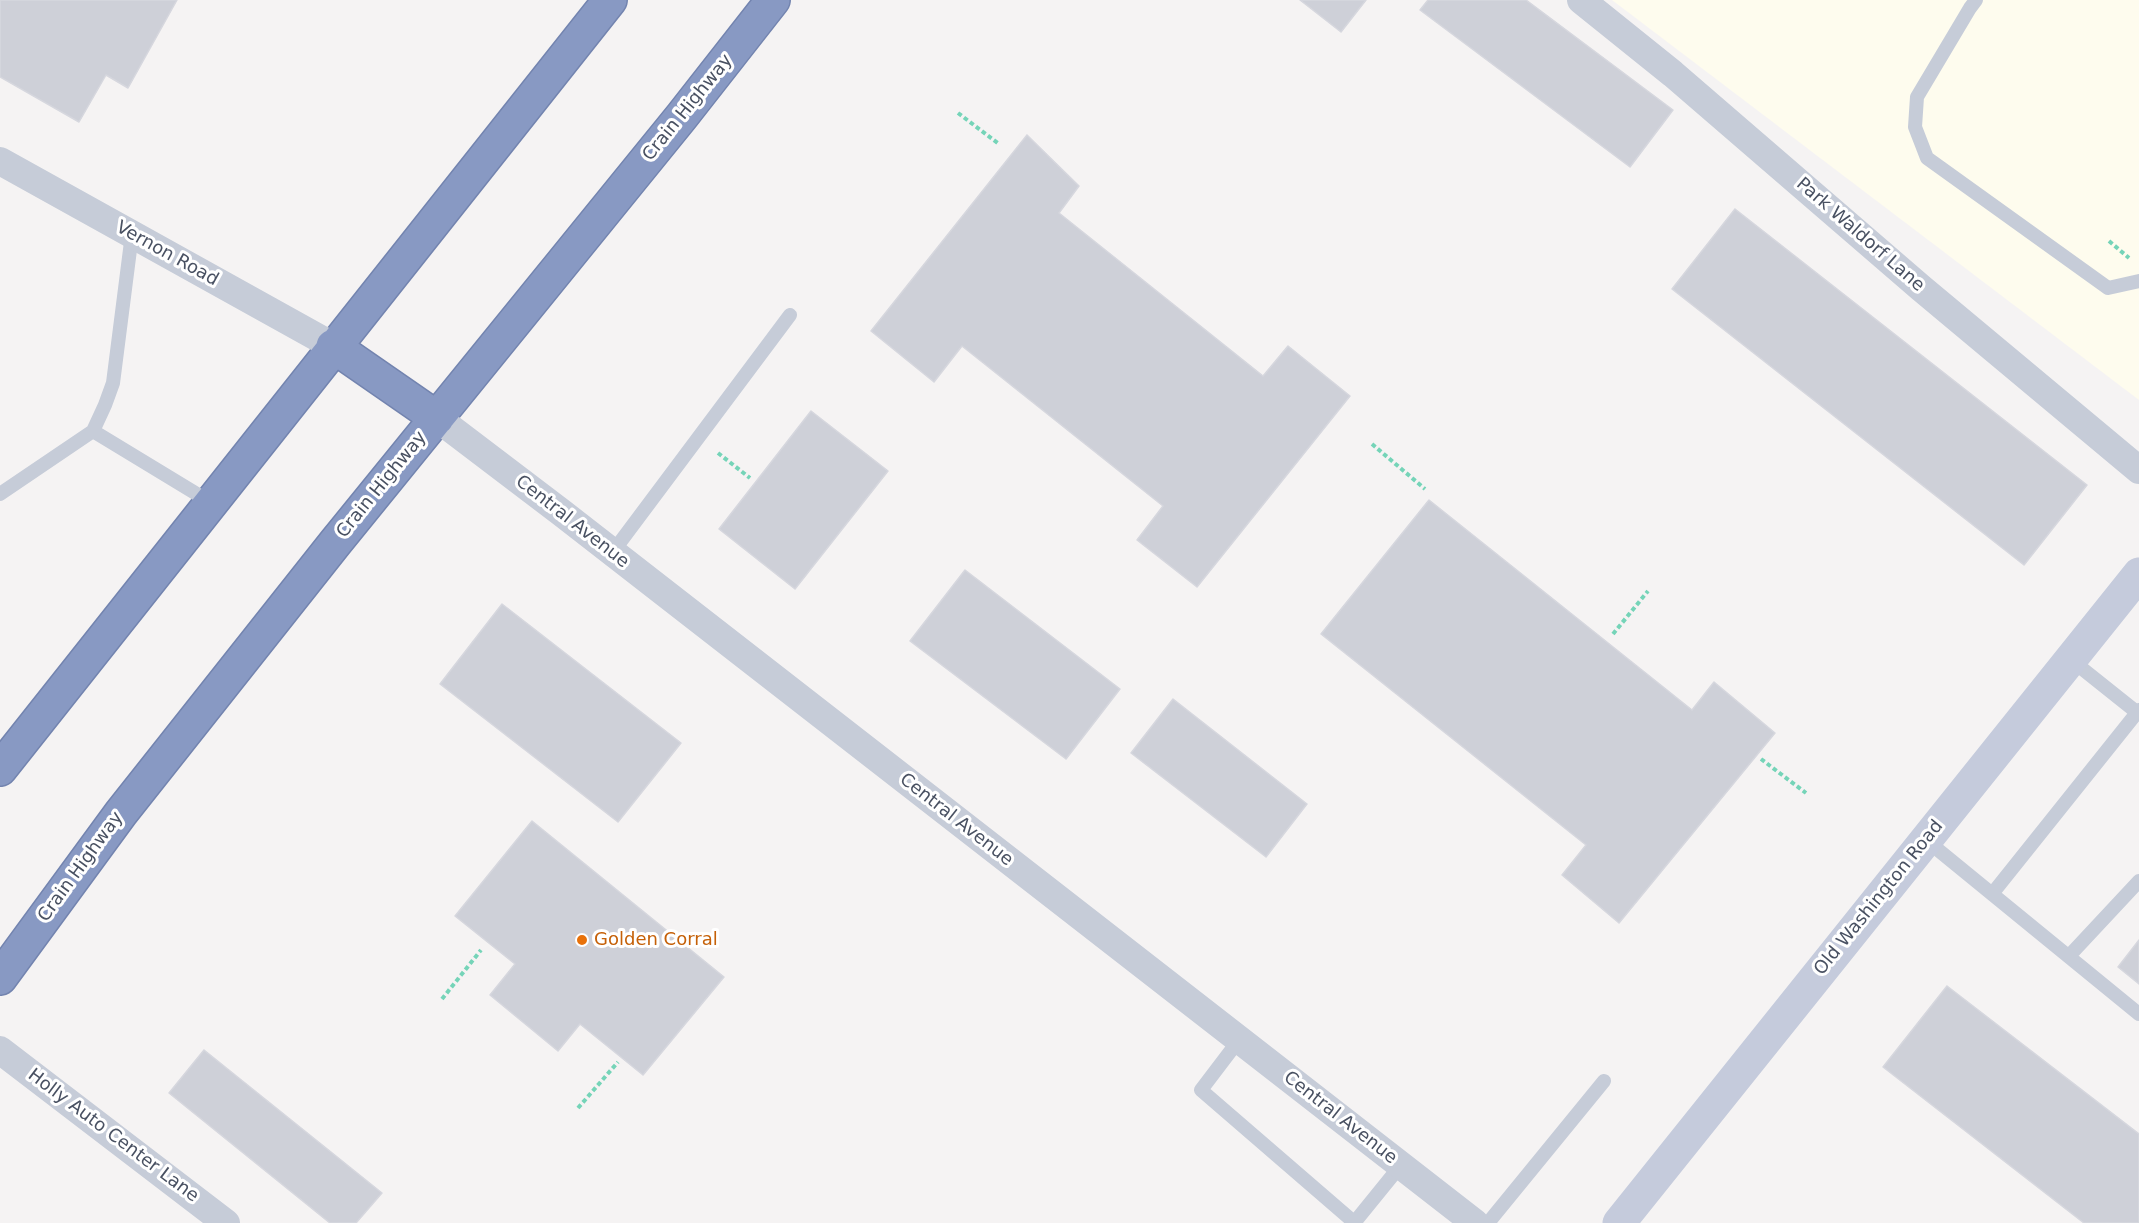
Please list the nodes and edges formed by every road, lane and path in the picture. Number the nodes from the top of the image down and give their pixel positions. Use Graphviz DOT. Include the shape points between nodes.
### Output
graph roads {
  1 [pos="610,0"];
  2 [pos="773,0"];
  3 [pos="1581,0"];
  4 [pos="1976,0"];
  5 [pos="958,112"];
  6 [pos="999,144"];
  7 [pos="0,161"];
  8 [pos="132,234"];
  9 [pos="2109,241"];
  10 [pos="2132,259"];
  11 [pos="2139,281"];
  12 [pos="790,315"];
  13 [pos="333,346"];
  14 [pos="436,418"];
  15 [pos="93,431"];
  16 [pos="698,438"];
  17 [pos="1372,444"];
  18 [pos="2139,470"];
  19 [pos="750,478"];
  20 [pos="1425,489"];
  21 [pos="0,494"];
  22 [pos="210,502"];
  23 [pos="612,553"];
  24 [pos="2139,574"];
  25 [pos="1648,591"];
  26 [pos="1613,634"];
  27 [pos="2070,659"];
  28 [pos="2138,712"];
  29 [pos="1761,759"];
  30 [pos="1,766"];
  31 [pos="1806,793"];
  32 [pos="1926,840"];
  33 [pos="2139,881"];
  34 [pos="1992,894"];
  35 [pos="481,950"];
  36 [pos="2069,956"];
  37 [pos="0,978"];
  38 [pos="442,999"];
  39 [pos="2139,1014"];
  40 [pos="1239,1040"];
  41 [pos="0,1050"];
  42 [pos="618,1062"];
  43 [pos="1604,1081"];
  44 [pos="578,1108"];
  45 [pos="1401,1165"];
  46 [pos="226,1223"];
  47 [pos="1355,1223"];
  48 [pos="1475,1223"];
  49 [pos="1488,1223"];
  50 [pos="1618,1223"];
  1 -- 13 [label="highway"];
  2 -- 14 [label="highway, Crain Highway"];
  3 -- 18 [label="street, Park Waldorf Lane"];
  4 -- 11 [label="lane" via="1917,97 1915,127 1928,158 2108,288"];
  5 -- 6 [label="path"];
  7 -- 8 [label="street, Vernon Road"];
  8 -- 13 [label="street, Vernon Road"];
  8 -- 15 [label="lane" via="113,383"];
  9 -- 10 [label="path"];
  12 -- 16 [label="lane"];
  13 -- 14 [label="highway"];
  13 -- 22 [label="highway"];
  14 -- 23 [label="street, Central Avenue"];
  14 -- 37 [label="highway, Crain Highway" via="121,813"];
  15 -- 21 [label="lane"];
  15 -- 22 [label="lane"];
  16 -- 19 [label="path"];
  16 -- 23 [label="lane"];
  17 -- 20 [label="path"];
  22 -- 30 [label="highway"];
  23 -- 40 [label="street, Central Avenue"];
  24 -- 27 [label="main road, Old Washington Road"];
  25 -- 26 [label="path"];
  27 -- 28 [label="lane"];
  27 -- 32 [label="main road, Old Washington Road"];
  28 -- 34 [label="lane"];
  29 -- 31 [label="path"];
  32 -- 34 [label="lane"];
  32 -- 50 [label="main road, Old Washington Road"];
  33 -- 36 [label="lane"];
  34 -- 36 [label="lane"];
  35 -- 38 [label="path"];
  36 -- 39 [label="lane"];
  40 -- 45 [label="street, Central Avenue"];
  40 -- 47 [label="lane" via="1201,1090"];
  41 -- 46 [label="street, Holly Auto Center Lane"];
  42 -- 44 [label="path"];
  43 -- 49 [label="lane"];
  45 -- 47 [label="lane"];
  45 -- 48 [label="street, Central Avenue"];
}
